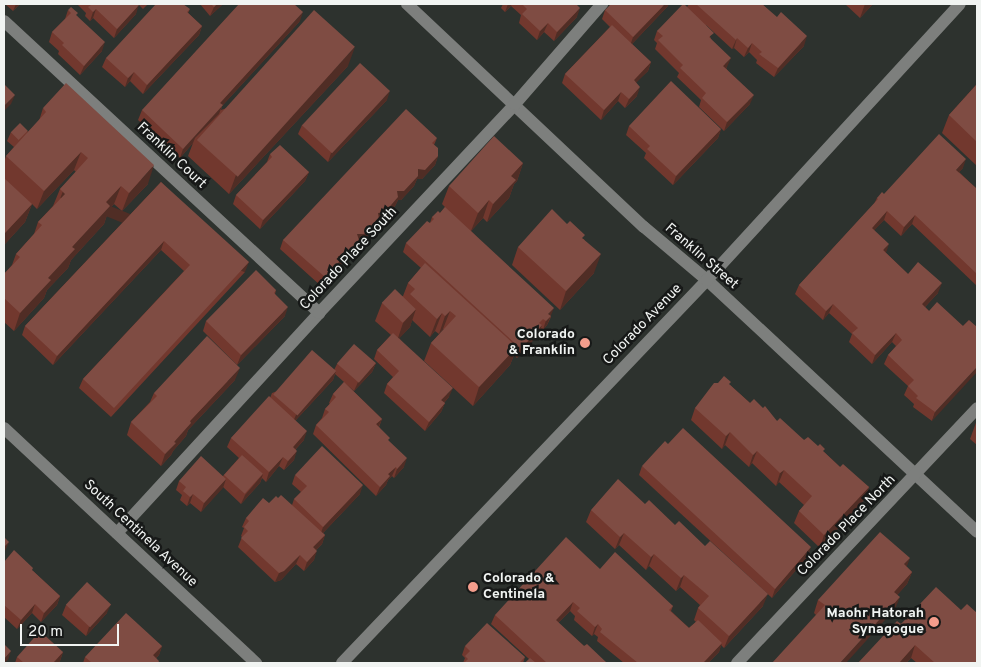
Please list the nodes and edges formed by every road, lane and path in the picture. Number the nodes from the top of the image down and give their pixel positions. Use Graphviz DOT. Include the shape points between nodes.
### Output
graph roads {
  1 [pos="406,4"];
  2 [pos="602,4"];
  3 [pos="960,4"];
  4 [pos="4,21"];
  5 [pos="515,104"];
  6 [pos="707,280"];
  7 [pos="319,313"];
  8 [pos="977,408"];
  9 [pos="4,428"];
  10 [pos="916,475"];
  11 [pos="977,532"];
  12 [pos="117,533"];
  13 [pos="256,663"];
  14 [pos="342,663"];
  15 [pos="737,663"];
  1 -- 5 [label="street, Franklin Street"];
  2 -- 5 [label="street, Colorado Place South"];
  3 -- 6 [label="street, Colorado Avenue"];
  4 -- 7 [label="street, Franklin Court"];
  5 -- 6 [label="street, Franklin Street" via="644,228"];
  5 -- 7 [label="street, Colorado Place South"];
  6 -- 10 [label="street, Franklin Street"];
  6 -- 14 [label="street, Colorado Avenue"];
  7 -- 12 [label="street, Colorado Place South"];
  8 -- 10 [label="street, Colorado Place North"];
  9 -- 12 [label="street, South Centinela Avenue"];
  10 -- 11 [label="street, Franklin Street"];
  10 -- 15 [label="street, Colorado Place North"];
  12 -- 13 [label="street, South Centinela Avenue"];
}
